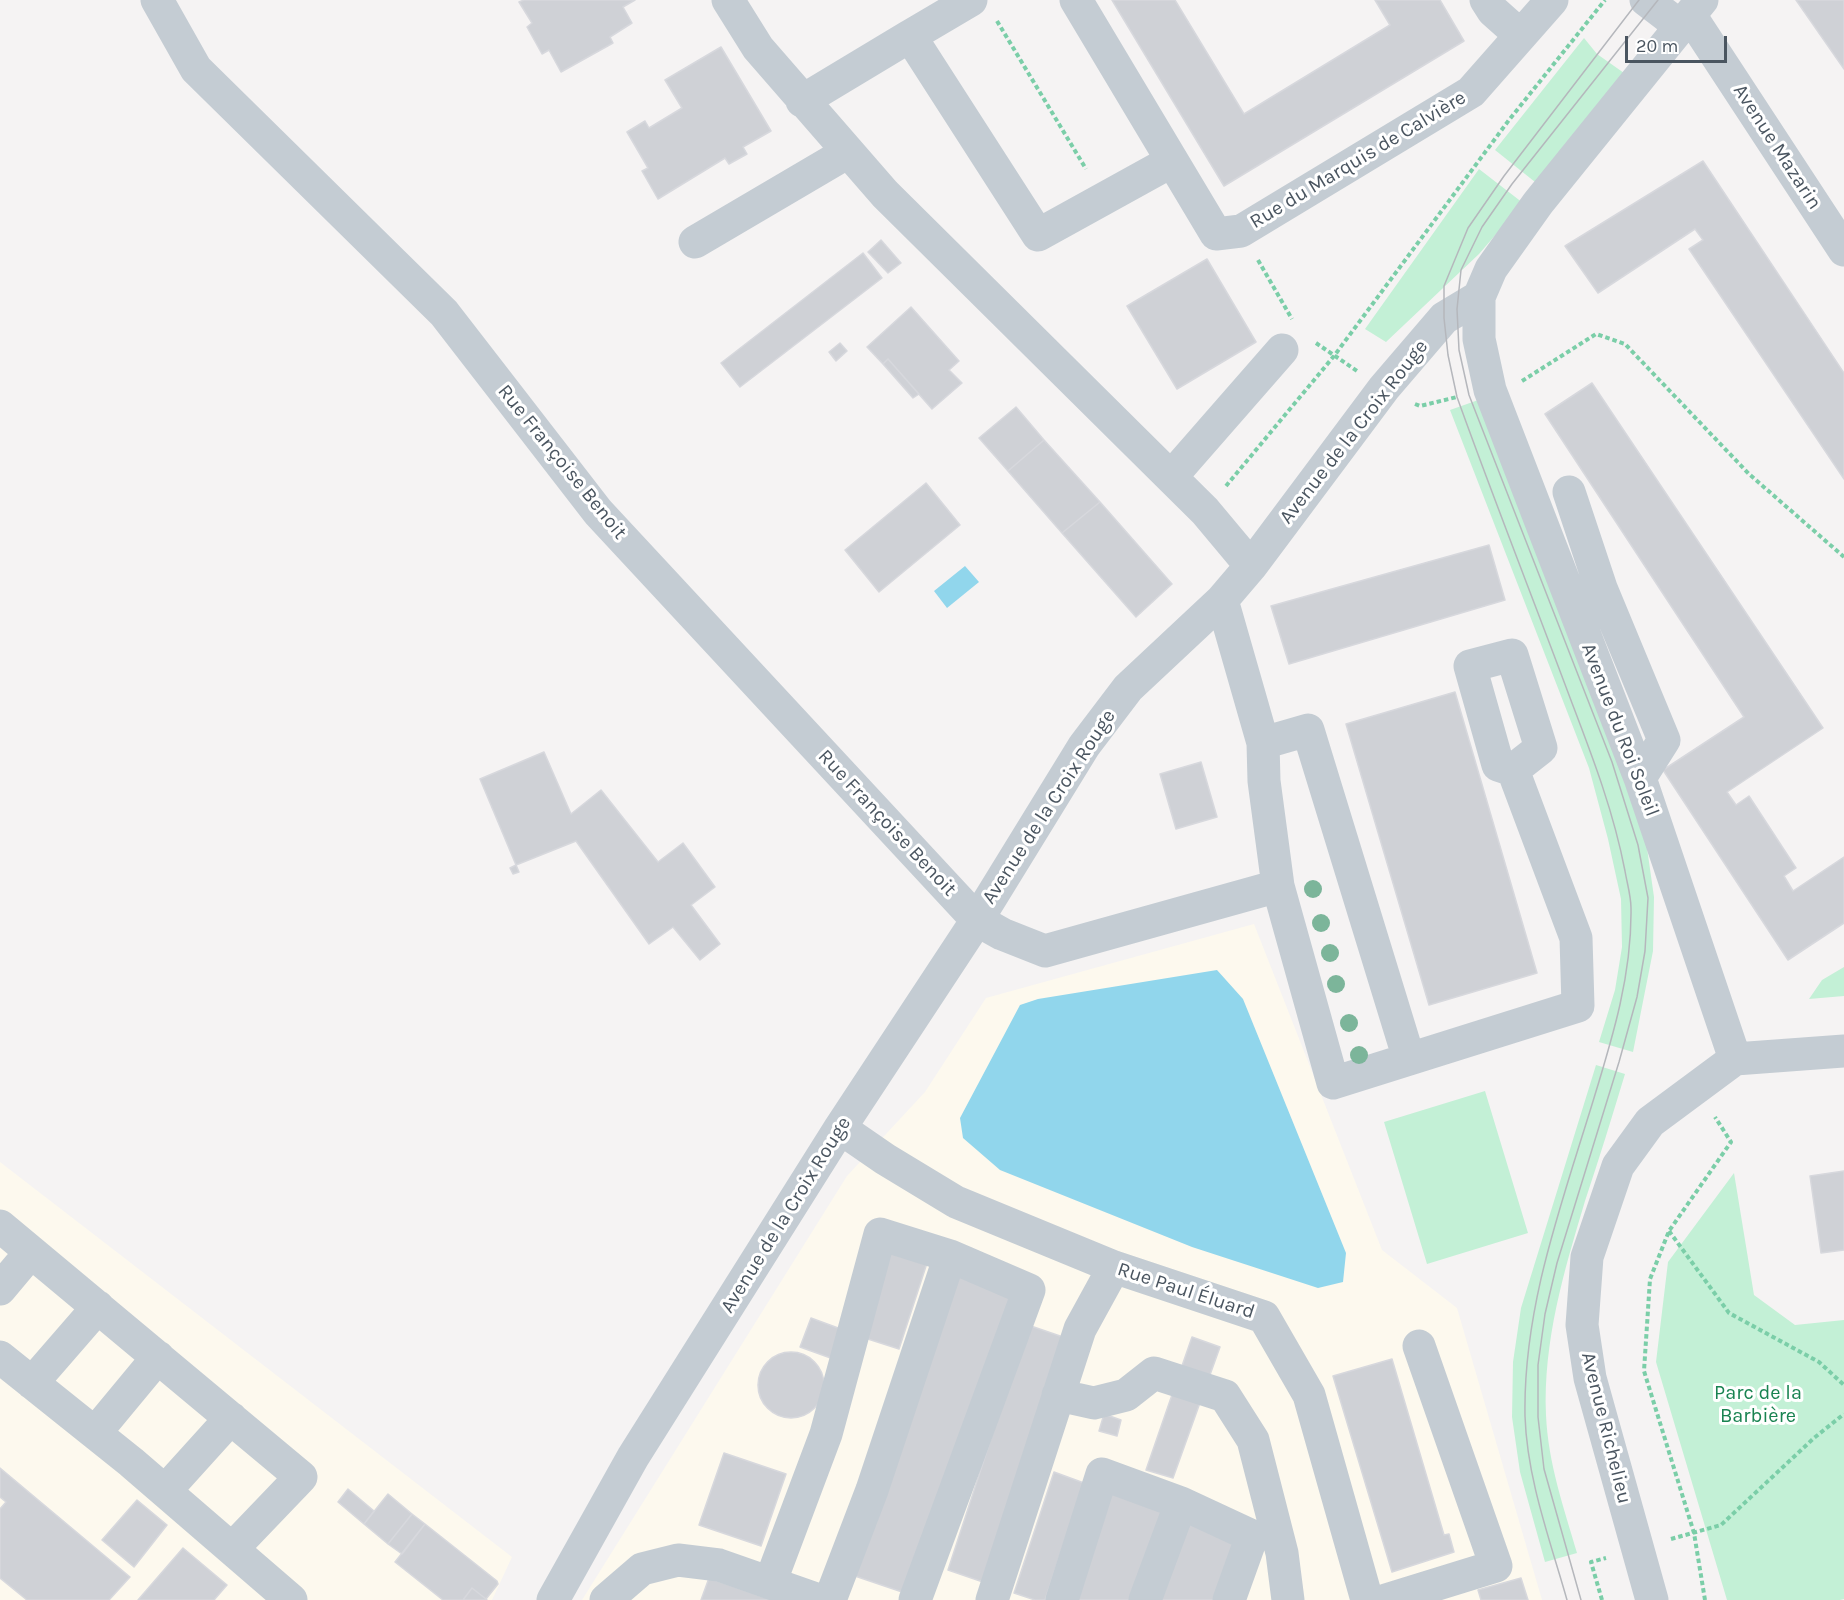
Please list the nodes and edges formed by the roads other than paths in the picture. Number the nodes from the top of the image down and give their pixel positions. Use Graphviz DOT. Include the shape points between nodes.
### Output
graph roads {
  1 [pos="157,0"];
  2 [pos="728,0"];
  3 [pos="971,0"];
  4 [pos="1076,0"];
  5 [pos="1486,0"];
  6 [pos="1552,0"];
  7 [pos="1646,0"];
  8 [pos="1691,13"];
  9 [pos="1520,35"];
  10 [pos="910,36"];
  11 [pos="802,101"];
  12 [pos="848,152"];
  13 [pos="1172,161"];
  14 [pos="695,242"];
  15 [pos="1844,250"];
  16 [pos="1479,297"];
  17 [pos="1295,343"];
  18 [pos="1171,477"];
  19 [pos="1569,492"];
  20 [pos="1251,566"];
  21 [pos="1222,600"];
  22 [pos="1263,743"];
  23 [pos="1513,770"];
  24 [pos="1640,778"];
  25 [pos="1278,886"];
  26 [pos="977,920"];
  27 [pos="1844,1051"];
  28 [pos="1409,1059"];
  29 [pos="1735,1059"];
  30 [pos="840,1128"];
  31 [pos="0,1226"];
  32 [pos="31,1252"];
  33 [pos="950,1256"];
  34 [pos="1114,1267"];
  35 [pos="0,1289"];
  36 [pos="98,1307"];
  37 [pos="1419,1346"];
  38 [pos="0,1357"];
  39 [pos="158,1357"];
  40 [pos="33,1383"];
  41 [pos="1058,1395"];
  42 [pos="231,1418"];
  43 [pos="95,1433"];
  44 [pos="165,1491"];
  45 [pos="1181,1503"];
  46 [pos="232,1549"];
  47 [pos="770,1583"];
  48 [pos="291,1600"];
  49 [pos="553,1600"];
  50 [pos="606,1600"];
  51 [pos="819,1600"];
  52 [pos="830,1600"];
  53 [pos="915,1600"];
  54 [pos="992,1600"];
  55 [pos="1062,1600"];
  56 [pos="1145,1600"];
  57 [pos="1229,1600"];
  58 [pos="1288,1600"];
  59 [pos="1367,1600"];
  60 [pos="1386,1600"];
  61 [pos="1652,1600"];
  1 -- 26 [label="street, Rue Françoise Benoit" via="196,69 444,313 598,512"];
  2 -- 11 [label="street" via="758,48"];
  3 -- 10 [label="street"];
  4 -- 13 [label="street, Rue du Marquis de Calvière"];
  5 -- 9 [label="street"];
  6 -- 9 [label="street, Rue du Marquis de Calvière"];
  7 -- 8 [label="street, Avenue Mazarin"];
  8 -- 15 [label="street, Avenue Mazarin"];
  8 -- 16 [label="street" via="1538,203 1491,269"];
  9 -- 13 [label="street, Rue du Marquis de Calvière" via="1471,92 1241,231 1216,234"];
  10 -- 11 [label="street"];
  10 -- 13 [label="street" via="1038,235"];
  11 -- 12 [label="street"];
  12 -- 14 [label="street"];
  12 -- 18 [label="street" via="885,194"];
  16 -- 20 [label="street, Avenue de la Croix Rouge" via="1444,318 1384,388"];
  16 -- 24 [label="street, Avenue du Roi Soleil" via="1479,339 1490,390"];
  17 -- 18 [label="street"];
  18 -- 20 [label="street"];
  19 -- 24 [label="street" via="1601,588 1664,740"];
  20 -- 21 [label="street, Avenue de la Croix Rouge"];
  21 -- 22 [label="street"];
  21 -- 26 [label="street, Avenue de la Croix Rouge" via="1128,688 1084,746"];
  22 -- 25 [label="street"];
  22 -- 28 [label="street" via="1308,730"];
  23 -- 28 [label="street" via="1576,938 1578,1006"];
  24 -- 29 [label="street, Avenue du Roi Soleil"];
  25 -- 26 [label="street, Rue Françoise Benoit" via="1045,951"];
  25 -- 28 [label="street" via="1333,1083"];
  26 -- 30 [label="street, Avenue de la Croix Rouge"];
  27 -- 29 [label="street"];
  29 -- 61 [label="street, Avenue Richelieu" via="1650,1122 1618,1166 1587,1257 1582,1325 1590,1378"];
  30 -- 34 [label="street, Rue Paul Éluard" via="956,1202"];
  30 -- 49 [label="street, Avenue de la Croix Rouge" via="633,1456"];
  31 -- 32 [label="street"];
  32 -- 35 [label="street"];
  32 -- 36 [label="street"];
  33 -- 47 [label="street" via="880,1234 826,1434"];
  33 -- 52 [label="street" via="872,1490"];
  33 -- 53 [label="street" via="1029,1290"];
  34 -- 41 [label="street" via="1080,1329"];
  34 -- 59 [label="street, Rue Paul Éluard" via="1264,1317 1310,1395"];
  36 -- 39 [label="street"];
  36 -- 40 [label="street"];
  37 -- 60 [label="street" via="1496,1566"];
  38 -- 40 [label="street"];
  39 -- 42 [label="street"];
  39 -- 43 [label="street"];
  40 -- 43 [label="street"];
  41 -- 54 [label="street"];
  41 -- 58 [label="street" via="1094,1403 1126,1395 1154,1373 1225,1396 1253,1440 1282,1553"];
  42 -- 44 [label="street"];
  42 -- 46 [label="street" via="301,1477"];
  43 -- 44 [label="street"];
  44 -- 46 [label="street"];
  45 -- 55 [label="street" via="1102,1474"];
  45 -- 56 [label="street"];
  45 -- 57 [label="street" via="1252,1536"];
  46 -- 48 [label="street"];
  47 -- 50 [label="street" via="719,1565 678,1560 642,1569"];
  47 -- 51 [label="street"];
}
